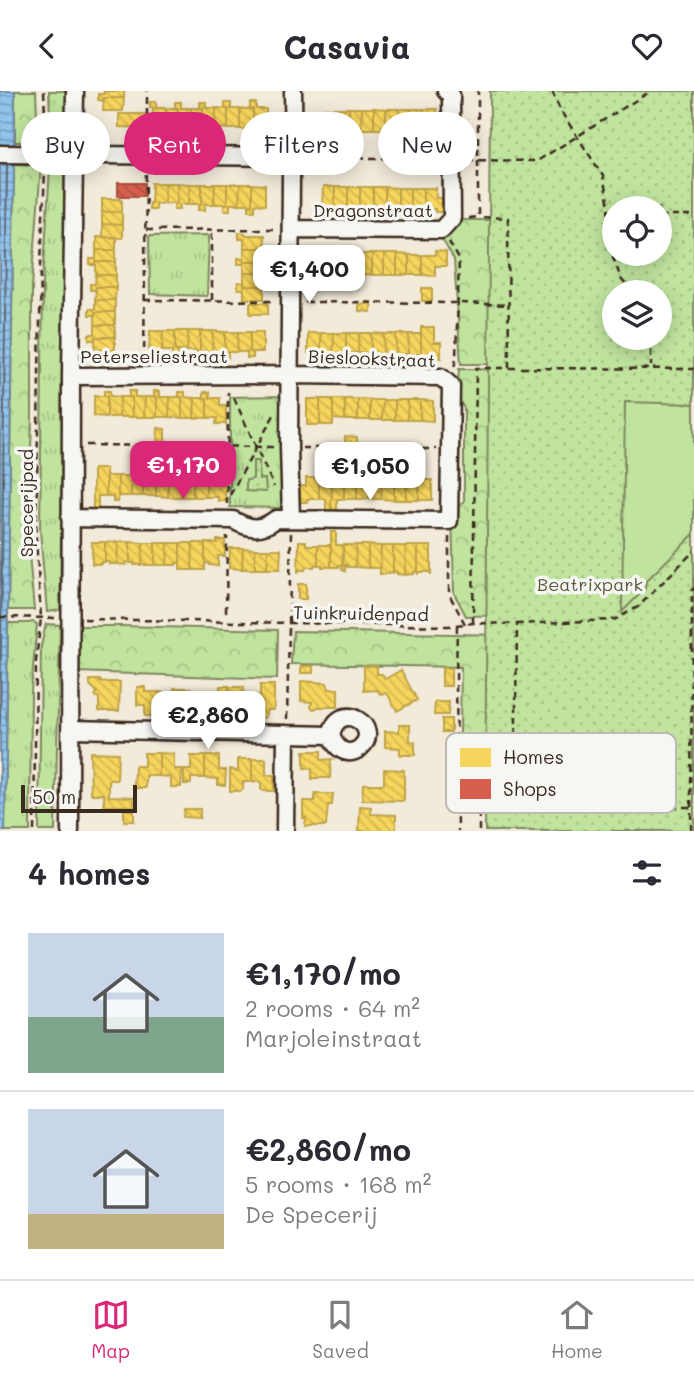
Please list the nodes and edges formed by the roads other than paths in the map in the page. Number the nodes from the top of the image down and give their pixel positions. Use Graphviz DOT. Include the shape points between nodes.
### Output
graph roads {
  1 [pos="75,91"];
  2 [pos="293,91"];
  3 [pos="449,93"];
  4 [pos="75,112"];
  5 [pos="293,112"];
  6 [pos="0,154"];
  7 [pos="21,154"];
  8 [pos="110,155"];
  9 [pos="240,157"];
  10 [pos="74,175"];
  11 [pos="291,175"];
  12 [pos="291,229"];
  13 [pos="290,375"];
  14 [pos="71,376"];
  15 [pos="70,518"];
  16 [pos="291,519"];
  17 [pos="71,729"];
  18 [pos="286,734"];
  19 [pos="331,735"];
  20 [pos="70,831"];
  21 [pos="285,831"];
  1 -- 4 [label="street, Peterseliestraat"];
  2 -- 5 [label="street"];
  3 -- 12 [label="street, Dragonstraat" via="452,160 447,224"];
  6 -- 7 [label="street"];
  8 -- 9 [label="street"];
  10 -- 14 [label="street, Peterseliestraat"];
  11 -- 12 [label="street"];
  12 -- 13 [label="street"];
  13 -- 14 [label="street, Peterseliestraat"];
  13 -- 16 [label="street"];
  13 -- 16 [label="street, Bieslookstraat" via="441,377 451,386 449,521"];
  14 -- 15 [label="street"];
  15 -- 16 [label="street" via="233,520 255,528 276,519"];
  15 -- 17 [label="street"];
  17 -- 18 [label="street"];
  17 -- 20 [label="street"];
  18 -- 19 [label="street"];
  18 -- 21 [label="street"];
}
